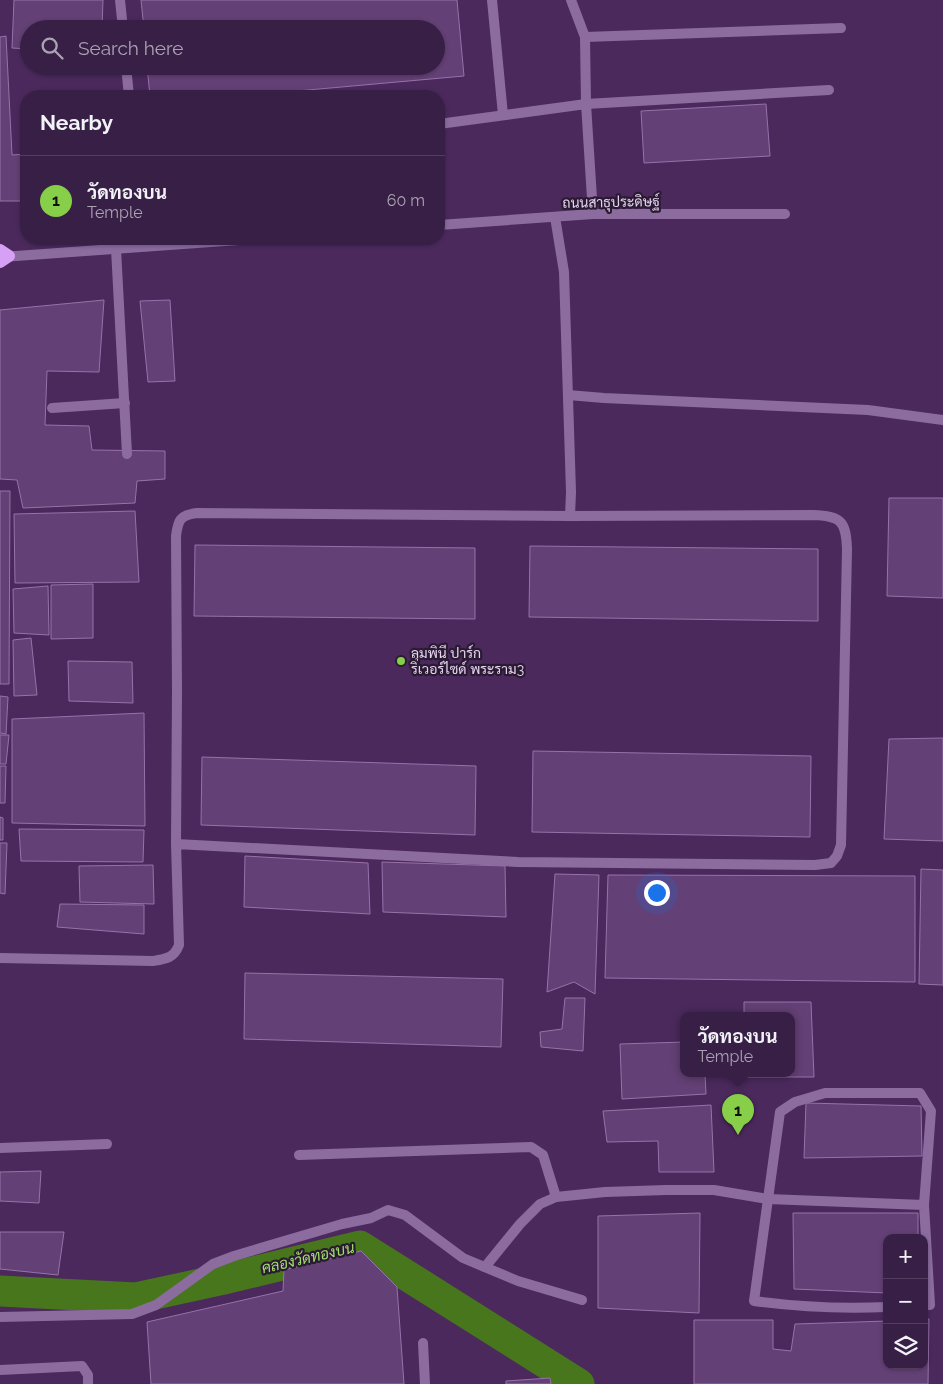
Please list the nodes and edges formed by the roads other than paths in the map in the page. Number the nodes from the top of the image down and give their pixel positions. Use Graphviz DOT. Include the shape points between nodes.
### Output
graph roads {
  1 [pos="120,0"];
  2 [pos="492,0"];
  3 [pos="571,0"];
  4 [pos="122,20"];
  5 [pos="841,28"];
  6 [pos="585,38"];
  7 [pos="127,75"];
  8 [pos="128,90"];
  9 [pos="829,90"];
  10 [pos="586,104"];
  11 [pos="503,115"];
  12 [pos="445,123"];
  13 [pos="593,214"];
  14 [pos="785,214"];
  15 [pos="555,217"];
  16 [pos="445,225"];
  17 [pos="171,245"];
  18 [pos="116,249"];
  19 [pos="2,257"];
  20 [pos="568,395"];
  21 [pos="125,403"];
  22 [pos="52,408"];
  23 [pos="943,420"];
  24 [pos="127,454"];
  25 [pos="570,516"];
  26 [pos="176,844"];
  27 [pos="0,958"];
  28 [pos="107,1144"];
  29 [pos="0,1148"];
  30 [pos="299,1156"];
  31 [pos="556,1197"];
  32 [pos="768,1199"];
  33 [pos="924,1205"];
  34 [pos="485,1267"];
  35 [pos="582,1300"];
  36 [pos="928,1304"];
  37 [pos="883,1307"];
  38 [pos="0,1317"];
  39 [pos="423,1342"];
  40 [pos="0,1370"];
  41 [pos="88,1384"];
  42 [pos="426,1384"];
  1 -- 4 [label="street"];
  2 -- 11 [label="street"];
  3 -- 6 [label="street"];
  5 -- 6 [label="street"];
  6 -- 10 [label="street"];
  7 -- 8 [label="street"];
  9 -- 10 [label="street"];
  10 -- 11 [label="street"];
  10 -- 13 [label="street"];
  11 -- 12 [label="street"];
  13 -- 14 [label="street, ถนนสาธุประดิษฐ์"];
  13 -- 15 [label="street, ถนนสาธุประดิษฐ์"];
  15 -- 16 [label="street, ถนนสาธุประดิษฐ์"];
  15 -- 20 [label="street" via="564,272"];
  17 -- 18 [label="street"];
  18 -- 19 [label="street"];
  18 -- 21 [label="street"];
  20 -- 23 [label="street" via="868,410"];
  20 -- 25 [label="street"];
  21 -- 22 [label="street"];
  21 -- 24 [label="street"];
  25 -- 26 [label="street" via="197,513 182,517 177,523 176,536"];
  25 -- 26 [label="street" via="813,515 837,518 842,523 847,549 841,845 831,863 518,862"];
  26 -- 27 [label="street" via="179,945 169,958 153,961"];
  28 -- 29 [label="street"];
  30 -- 31 [label="street" via="531,1147 543,1155"];
  31 -- 32 [label="street" via="605,1192 714,1190"];
  31 -- 34 [label="street" via="540,1204"];
  32 -- 33 [label="street"];
  32 -- 33 [label="street" via="780,1112 795,1102 825,1093 920,1093 931,1111"];
  32 -- 37 [label="street" via="754,1301 845,1309"];
  33 -- 36 [label="street"];
  34 -- 35 [label="street" via="518,1281"];
  34 -- 38 [label="street" via="463,1258 405,1216 388,1210 371,1218 213,1264 156,1305 132,1314"];
  39 -- 42 [label="street"];
  40 -- 41 [label="street" via="82,1366 88,1375"];
}
